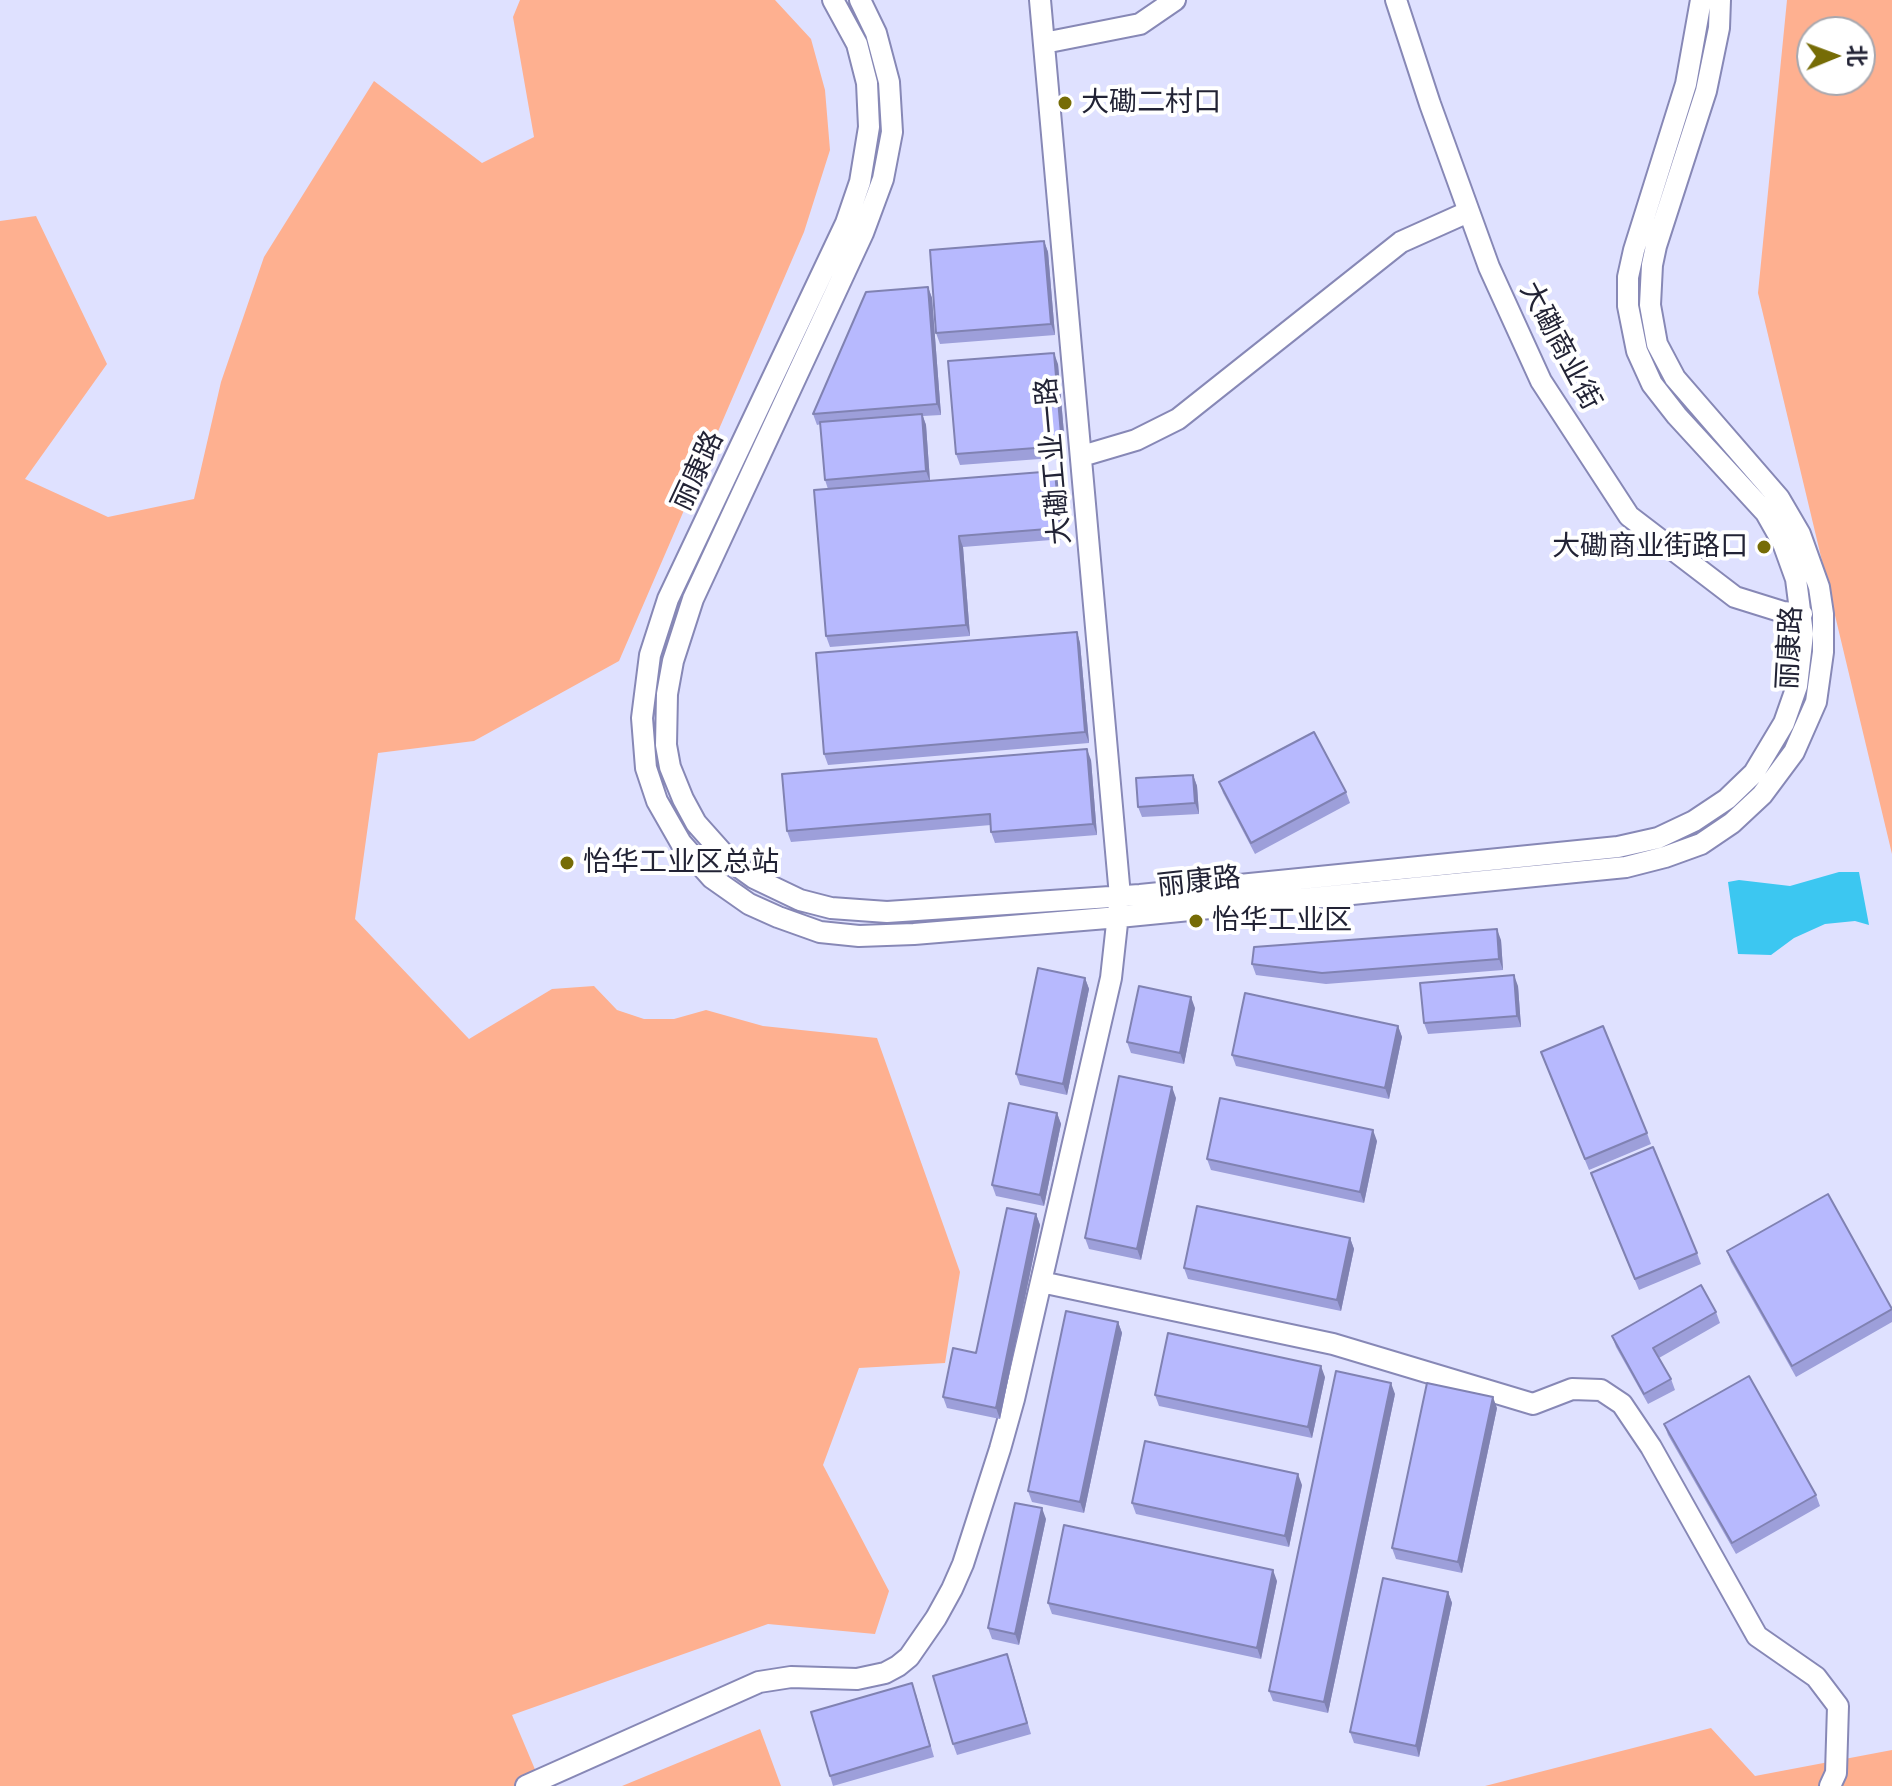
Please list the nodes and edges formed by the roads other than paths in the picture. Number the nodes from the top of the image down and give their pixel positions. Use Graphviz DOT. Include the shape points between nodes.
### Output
graph roads {
  1 [pos="833,0"];
  2 [pos="860,0"];
  3 [pos="1040,0"];
  4 [pos="1175,0"];
  5 [pos="1396,0"];
  6 [pos="1701,0"];
  7 [pos="1720,0"];
  8 [pos="1044,43"];
  9 [pos="1468,212"];
  10 [pos="1082,456"];
  11 [pos="1802,614"];
  12 [pos="1120,896"];
  13 [pos="1119,917"];
  14 [pos="1041,1282"];
  15 [pos="1837,1782"];
  16 [pos="526,1786"];
  1 -- 13 [label="street, 丽康路" via="857,44 867,83 869,127 860,182 846,223 661,618 642,705 650,783 668,823 712,878 749,904 820,932 902,935"];
  2 -- 12 [label="street, 丽康路" via="876,33 889,82 892,132 883,179 685,619 667,694 670,767 696,823 729,860 770,887 815,905 912,912"];
  3 -- 8 [label="street, 大磡工业一路"];
  4 -- 8 [label="street" via="1140,24"];
  5 -- 9 [label="street, 大磡商业街"];
  6 -- 11 [label="street, 丽康路" via="1689,71 1631,264 1630,322 1642,365 1664,401 1775,527 1793,570"];
  7 -- 13 [label="street, 丽康路" via="1706,91 1656,246 1650,305 1657,344 1675,378 1771,487 1800,534 1816,574 1823,614 1822,670 1810,718 1789,760 1762,795 1715,835 1646,863"];
  8 -- 10 [label="street, 大磡工业一路"];
  9 -- 10 [label="street" via="1401,242 1178,419 1136,440"];
  9 -- 11 [label="street, 大磡商业街" via="1541,381 1629,516 1735,597"];
  10 -- 12 [label="street, 大磡工业一路"];
  11 -- 12 [label="street, 丽康路" via="1797,686 1776,740 1741,787 1677,830 1597,850"];
  12 -- 13 [label="street, 大磡工业一路"];
  13 -- 14 [label="street, 大磡工业一路" via="1111,978"];
  14 -- 15 [label="street" via="1333,1344 1533,1404 1572,1389 1601,1390 1622,1404 1651,1447 1757,1636 1816,1677 1838,1706"];
  14 -- 16 [label="street, 大磡工业一路" via="1014,1399 963,1564 909,1657 873,1677 759,1682"];
}
